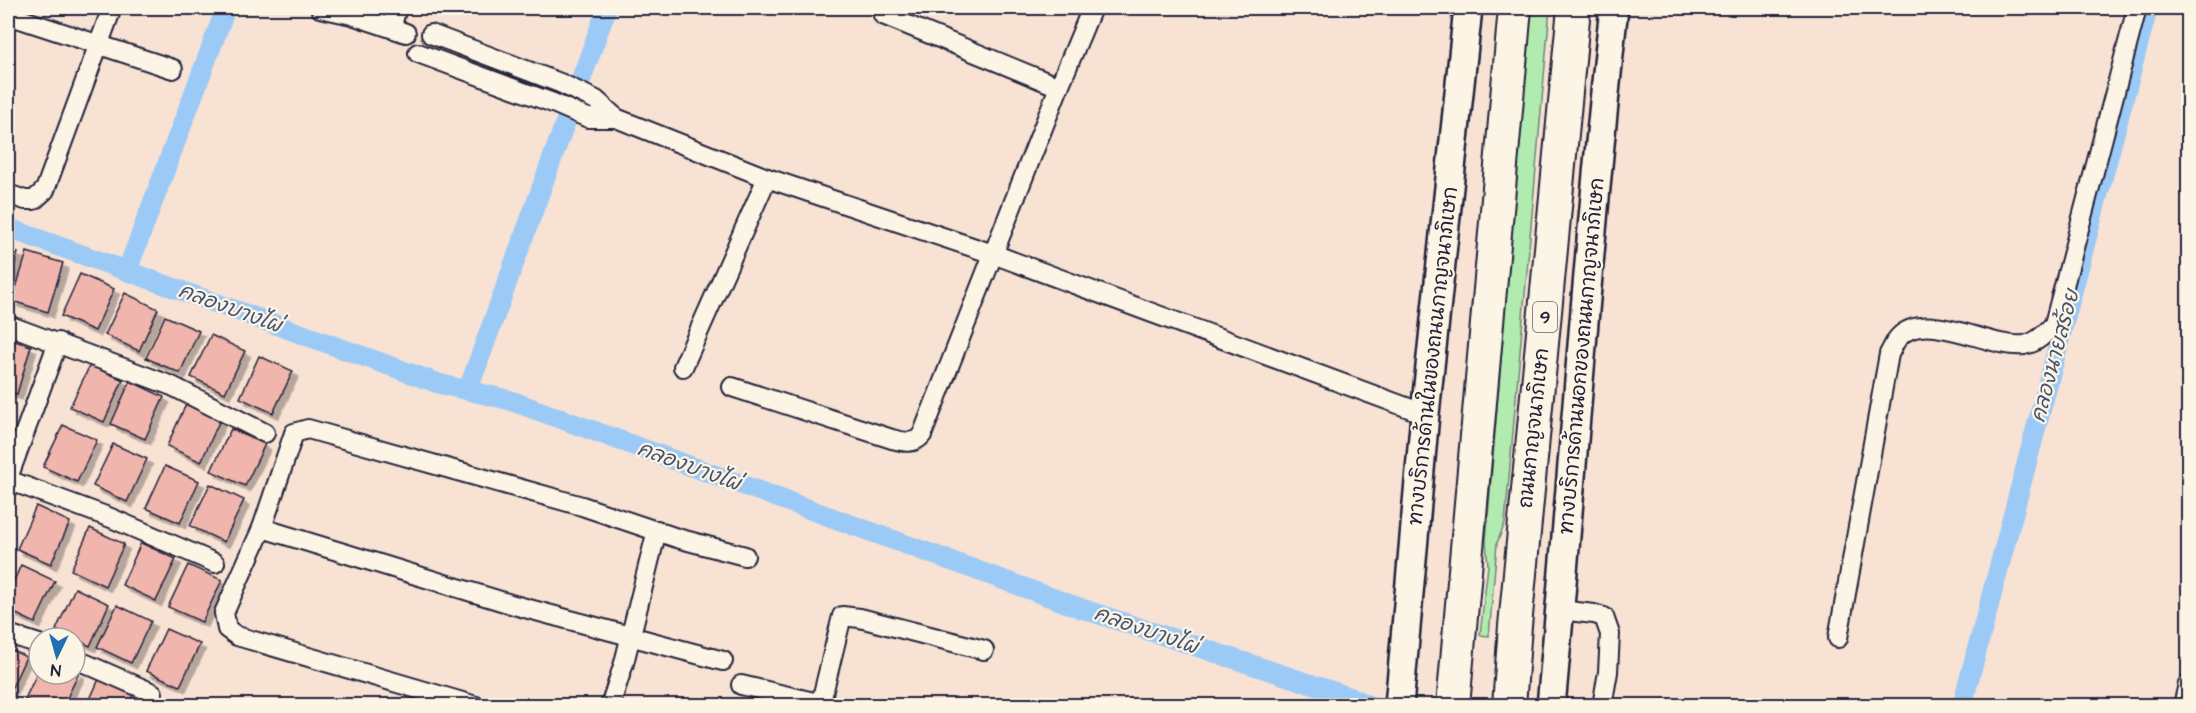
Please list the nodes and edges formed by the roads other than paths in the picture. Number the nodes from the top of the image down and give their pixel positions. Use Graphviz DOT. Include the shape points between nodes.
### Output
graph roads {
  1 [pos="112,8"];
  2 [pos="320,8"];
  3 [pos="397,8"];
  4 [pos="1092,8"];
  5 [pos="1468,8"];
  6 [pos="1506,8"];
  7 [pos="1515,8"];
  8 [pos="1574,8"];
  9 [pos="1614,8"];
  10 [pos="2137,8"];
  11 [pos="8,15"];
  12 [pos="883,15"];
  13 [pos="398,31"];
  14 [pos="431,34"];
  15 [pos="99,44"];
  16 [pos="418,53"];
  17 [pos="522,67"];
  18 [pos="1510,67"];
  19 [pos="173,69"];
  20 [pos="1059,87"];
  21 [pos="513,88"];
  22 [pos="616,118"];
  23 [pos="767,178"];
  24 [pos="8,194"];
  25 [pos="993,254"];
  26 [pos="8,325"];
  27 [pos="58,342"];
  28 [pos="683,367"];
  29 [pos="732,387"];
  30 [pos="1425,414"];
  31 [pos="265,433"];
  32 [pos="8,479"];
  33 [pos="262,528"];
  34 [pos="657,530"];
  35 [pos="745,556"];
  36 [pos="214,563"];
  37 [pos="1560,610"];
  38 [pos="8,634"];
  39 [pos="631,636"];
  40 [pos="1838,638"];
  41 [pos="27,640"];
  42 [pos="984,650"];
  43 [pos="723,661"];
  44 [pos="87,664"];
  45 [pos="2188,684"];
  46 [pos="741,685"];
  47 [pos="153,693"];
  48 [pos="476,705"];
  49 [pos="610,705"];
  50 [pos="824,705"];
  51 [pos="1399,705"];
  52 [pos="1453,705"];
  53 [pos="1509,705"];
  54 [pos="1551,705"];
  55 [pos="1602,705"];
  56 [pos="2183,705"];
  1 -- 15 [label="street"];
  2 -- 13 [label="street"];
  3 -- 13 [label="street"];
  4 -- 20 [label="street"];
  5 -- 30 [label="main road, ทางบริการด้านในของถนนกาญจนาภิเษก"];
  6 -- 18 [label="highway"];
  7 -- 18 [label="highway"];
  8 -- 53 [label="highway, ถนนกาญจนาภิเษก / 9"];
  9 -- 37 [label="main road, ทางบริการด้านนอกของถนนกาญจนาภิเษก"];
  10 -- 40 [label="street" via="2054,324 2044,336 2026,345 2008,345 1934,326 1916,327 1899,337 1889,354"];
  11 -- 15 [label="street"];
  12 -- 20 [label="street"];
  13 -- 14 [label="street" via="417,25"];
  13 -- 16 [label="street" via="406,46"];
  14 -- 16 [label="street" via="430,46"];
  14 -- 17 [label="street"];
  15 -- 19 [label="street"];
  15 -- 24 [label="street" via="45,190 34,200"];
  16 -- 21 [label="street"];
  17 -- 21 [label="street"];
  17 -- 22 [label="street" via="596,100"];
  18 -- 52 [label="highway"];
  20 -- 25 [label="street"];
  21 -- 22 [label="street" via="588,118"];
  22 -- 23 [label="street"];
  23 -- 25 [label="street"];
  23 -- 28 [label="street"];
  25 -- 29 [label="street" via="917,441 892,439"];
  25 -- 30 [label="street"];
  26 -- 27 [label="street"];
  27 -- 31 [label="street" via="172,386"];
  27 -- 32 [label="street"];
  30 -- 51 [label="main road, ทางบริการด้านในของถนนกาญจนาภิเษก"];
  32 -- 36 [label="street"];
  33 -- 34 [label="street" via="294,433 308,429"];
  33 -- 39 [label="street"];
  33 -- 48 [label="street" via="224,614 227,629 237,636"];
  34 -- 35 [label="street"];
  34 -- 39 [label="street"];
  37 -- 54 [label="main road, ทางบริการด้านนอกของถนนกาญจนาภิเษก"];
  37 -- 55 [label="street" via="1604,617 1610,634"];
  38 -- 41 [label="street"];
  39 -- 43 [label="street"];
  39 -- 49 [label="street"];
  42 -- 50 [label="street" via="842,615"];
  44 -- 47 [label="street"];
  45 -- 56 [label="street"];
  46 -- 50 [label="street"];
}
